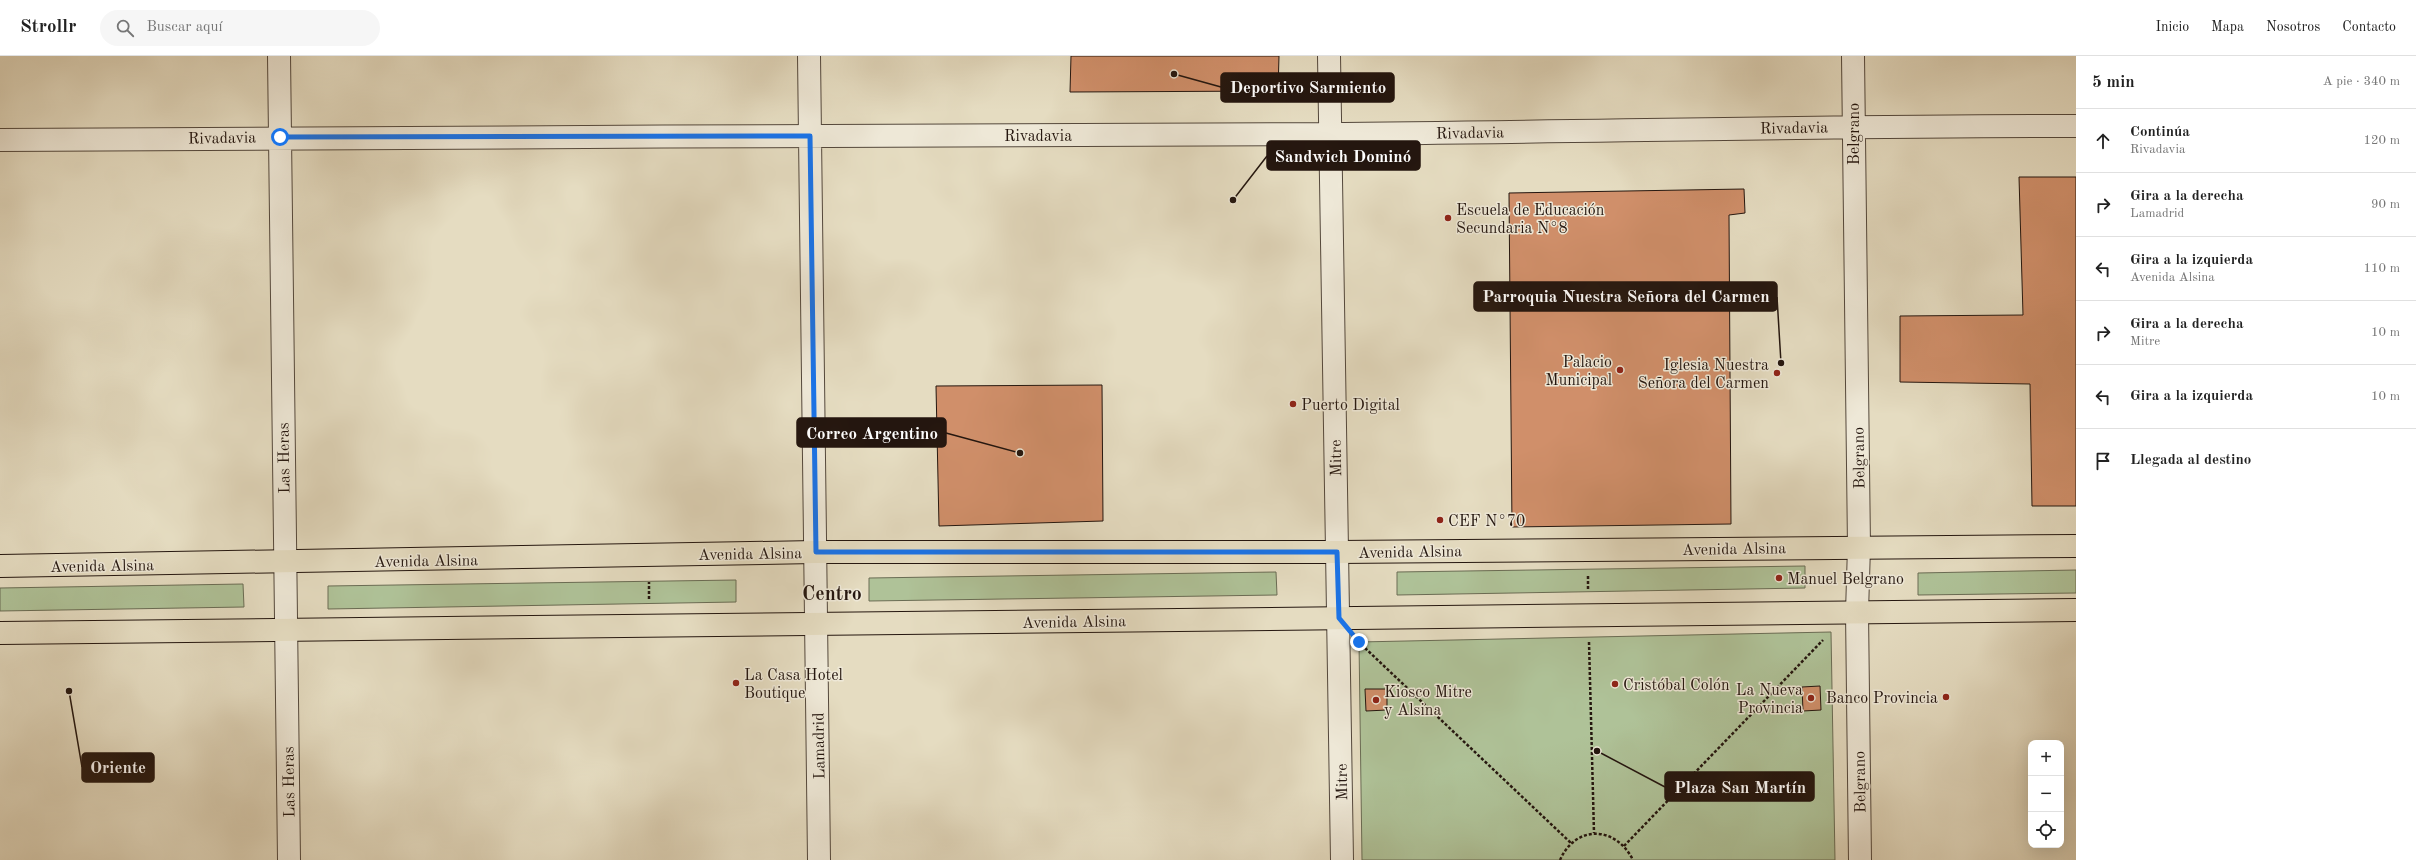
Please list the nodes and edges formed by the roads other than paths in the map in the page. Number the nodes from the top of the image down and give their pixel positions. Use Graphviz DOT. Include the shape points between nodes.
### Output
graph roads {
  1 [pos="278,56"];
  2 [pos="809,56"];
  3 [pos="1329,56"];
  4 [pos="1853,56"];
  5 [pos="1853,126"];
  6 [pos="2076,126"];
  7 [pos="1329,134"];
  8 [pos="810,136"];
  9 [pos="280,137"];
  10 [pos="0,140"];
  11 [pos="2076,546"];
  12 [pos="1859,547"];
  13 [pos="816,552"];
  14 [pos="1337,552"];
  15 [pos="284,562"];
  16 [pos="0,566"];
  17 [pos="2076,610"];
  18 [pos="1857,612"];
  19 [pos="1339,618"];
  20 [pos="816,624"];
  21 [pos="286,630"];
  22 [pos="0,633"];
  23 [pos="289,860"];
  24 [pos="820,860"];
  25 [pos="1342,860"];
  26 [pos="1860,860"];
  1 -- 9 [label="street, Las Heras"];
  2 -- 8 [label="street, Lamadrid"];
  3 -- 7 [label="street, Mitre"];
  4 -- 5 [label="street, Belgrano"];
  5 -- 6 [label="street, Rivadavia"];
  5 -- 7 [label="street, Rivadavia"];
  5 -- 12 [label="street, Belgrano"];
  7 -- 8 [label="street, Rivadavia"];
  7 -- 14 [label="street, Mitre"];
  8 -- 9 [label="street, Rivadavia"];
  8 -- 13 [label="street, Lamadrid"];
  9 -- 10 [label="street, Rivadavia"];
  9 -- 15 [label="street, Las Heras"];
  11 -- 12 [label="main road, Avenida Alsina"];
  12 -- 14 [label="main road, Avenida Alsina"];
  12 -- 18 [label="street, Belgrano"];
  13 -- 14 [label="main road, Avenida Alsina"];
  13 -- 15 [label="main road, Avenida Alsina"];
  13 -- 20 [label="street, Lamadrid"];
  14 -- 19 [label="street, Mitre"];
  15 -- 16 [label="main road, Avenida Alsina"];
  15 -- 21 [label="street, Las Heras"];
  17 -- 18 [label="main road, Avenida Alsina"];
  18 -- 19 [label="main road, Avenida Alsina"];
  18 -- 26 [label="street, Belgrano"];
  19 -- 20 [label="main road, Avenida Alsina"];
  19 -- 25 [label="street, Mitre"];
  20 -- 21 [label="main road, Avenida Alsina"];
  20 -- 24 [label="street, Lamadrid"];
  21 -- 22 [label="main road, Avenida Alsina"];
  21 -- 23 [label="street, Las Heras"];
}
